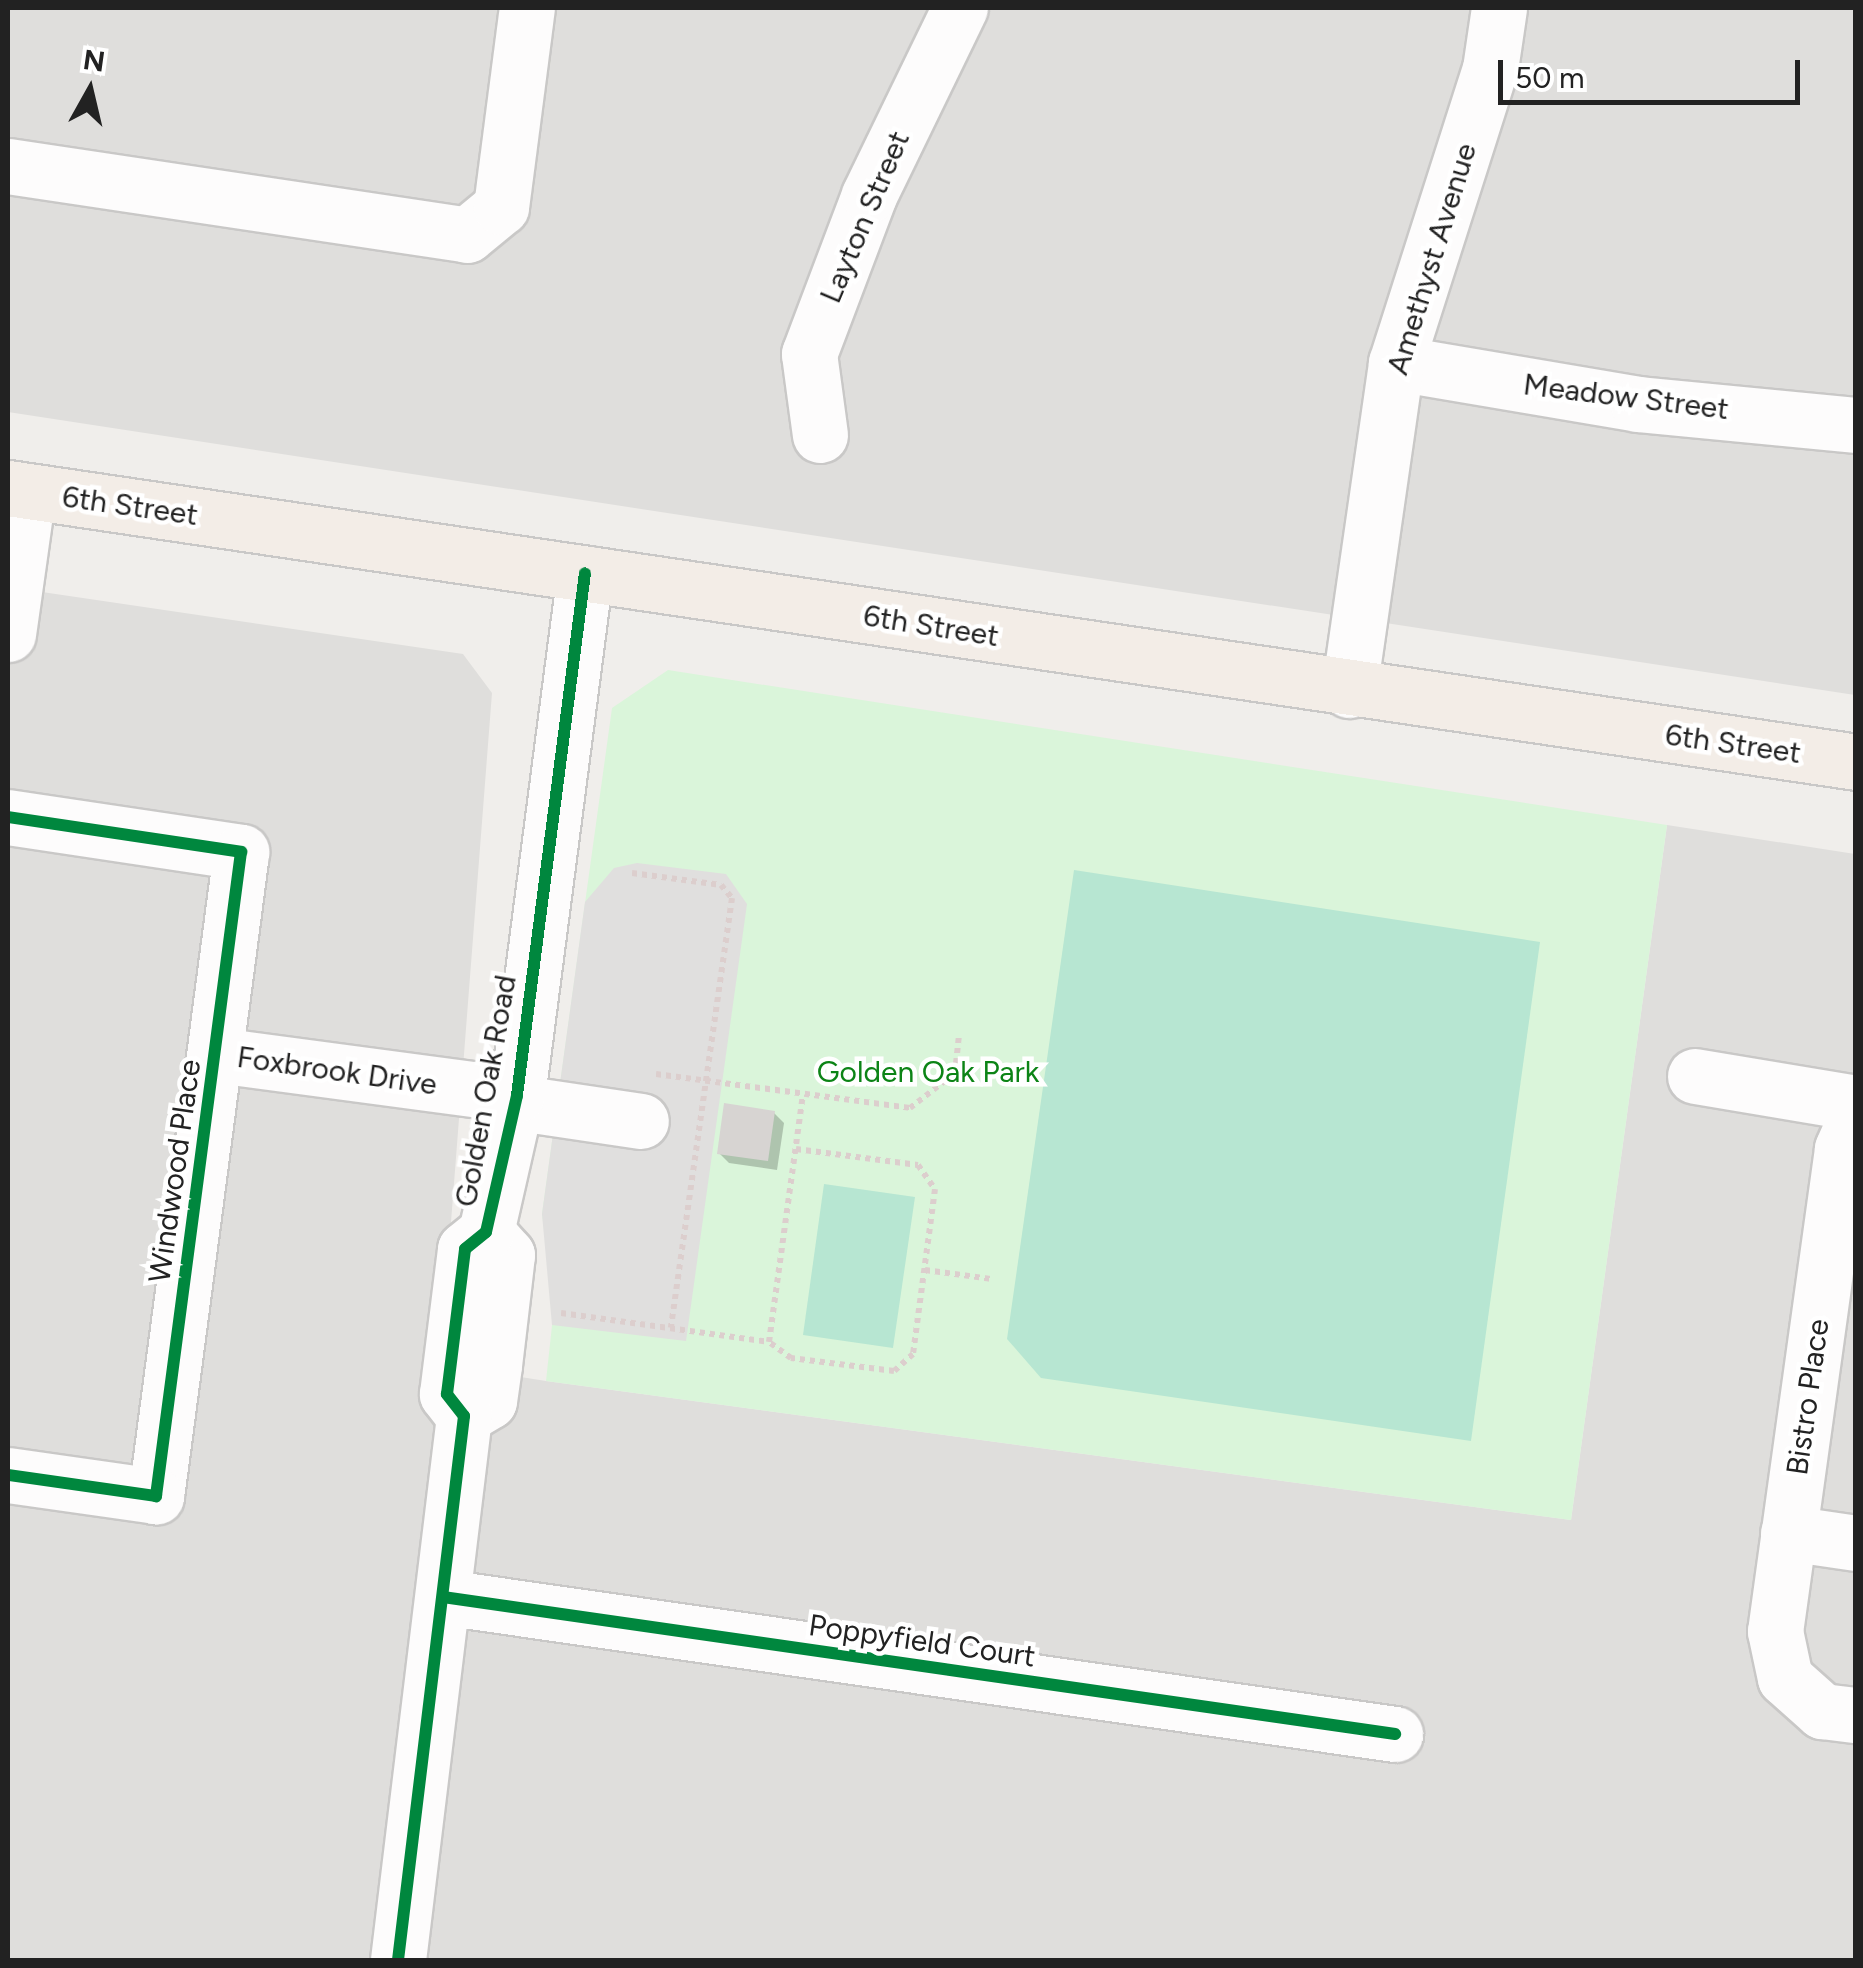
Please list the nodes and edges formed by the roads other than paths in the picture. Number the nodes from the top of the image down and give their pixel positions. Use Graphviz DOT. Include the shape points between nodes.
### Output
graph roads {
  1 [pos="527,8"];
  2 [pos="960,8"];
  3 [pos="1498,8"];
  4 [pos="8,166"];
  5 [pos="1396,363"];
  6 [pos="1856,425"];
  7 [pos="820,435"];
  8 [pos="18,489"];
  9 [pos="585,572"];
  10 [pos="8,634"];
  11 [pos="1349,690"];
  12 [pos="1856,762"];
  13 [pos="8,817"];
  14 [pos="217,1055"];
  15 [pos="1696,1076"];
  16 [pos="517,1095"];
  17 [pos="644,1097"];
  18 [pos="1856,1102"];
  19 [pos="1856,1117"];
  20 [pos="1841,1260"];
  21 [pos="8,1475"];
  22 [pos="1788,1533"];
  23 [pos="1856,1543"];
  24 [pos="443,1598"];
  25 [pos="1856,1715"];
  26 [pos="1394,1734"];
  27 [pos="398,1960"];
  1 -- 4 [label="street" via="501,207 467,235"];
  2 -- 7 [label="street, Layton Street" via="869,194 810,354"];
  3 -- 5 [label="street, Amethyst Avenue" via="1490,68"];
  5 -- 6 [label="street, Meadow Street" via="1638,404"];
  5 -- 11 [label="street, Amethyst Avenue"];
  8 -- 9 [label="main road, 6th Street"];
  8 -- 10 [label="street"];
  9 -- 11 [label="main road, 6th Street"];
  9 -- 16 [label="street, Golden Oak Road"];
  11 -- 12 [label="main road, 6th Street"];
  13 -- 14 [label="street, Windwood Place" via="241,852"];
  14 -- 16 [label="street, Foxbrook Drive"];
  14 -- 21 [label="street, Windwood Place" via="156,1496"];
  15 -- 18 [label="street"];
  16 -- 17 [label="street, Foxbrook Drive" via="533,1104"];
  16 -- 24 [label="street, Golden Oak Road" via="486,1232 465,1249 477,1326 447,1394 464,1416"];
  19 -- 20 [label="street, Bistro Place" via="1842,1149"];
  20 -- 22 [label="street, Bistro Place"];
  22 -- 23 [label="street"];
  22 -- 25 [label="street, Bistro Place" via="1774,1631 1786,1678 1822,1711"];
  24 -- 26 [label="street, Poppyfield Court"];
  24 -- 27 [label="street, Golden Oak Road"];
}
